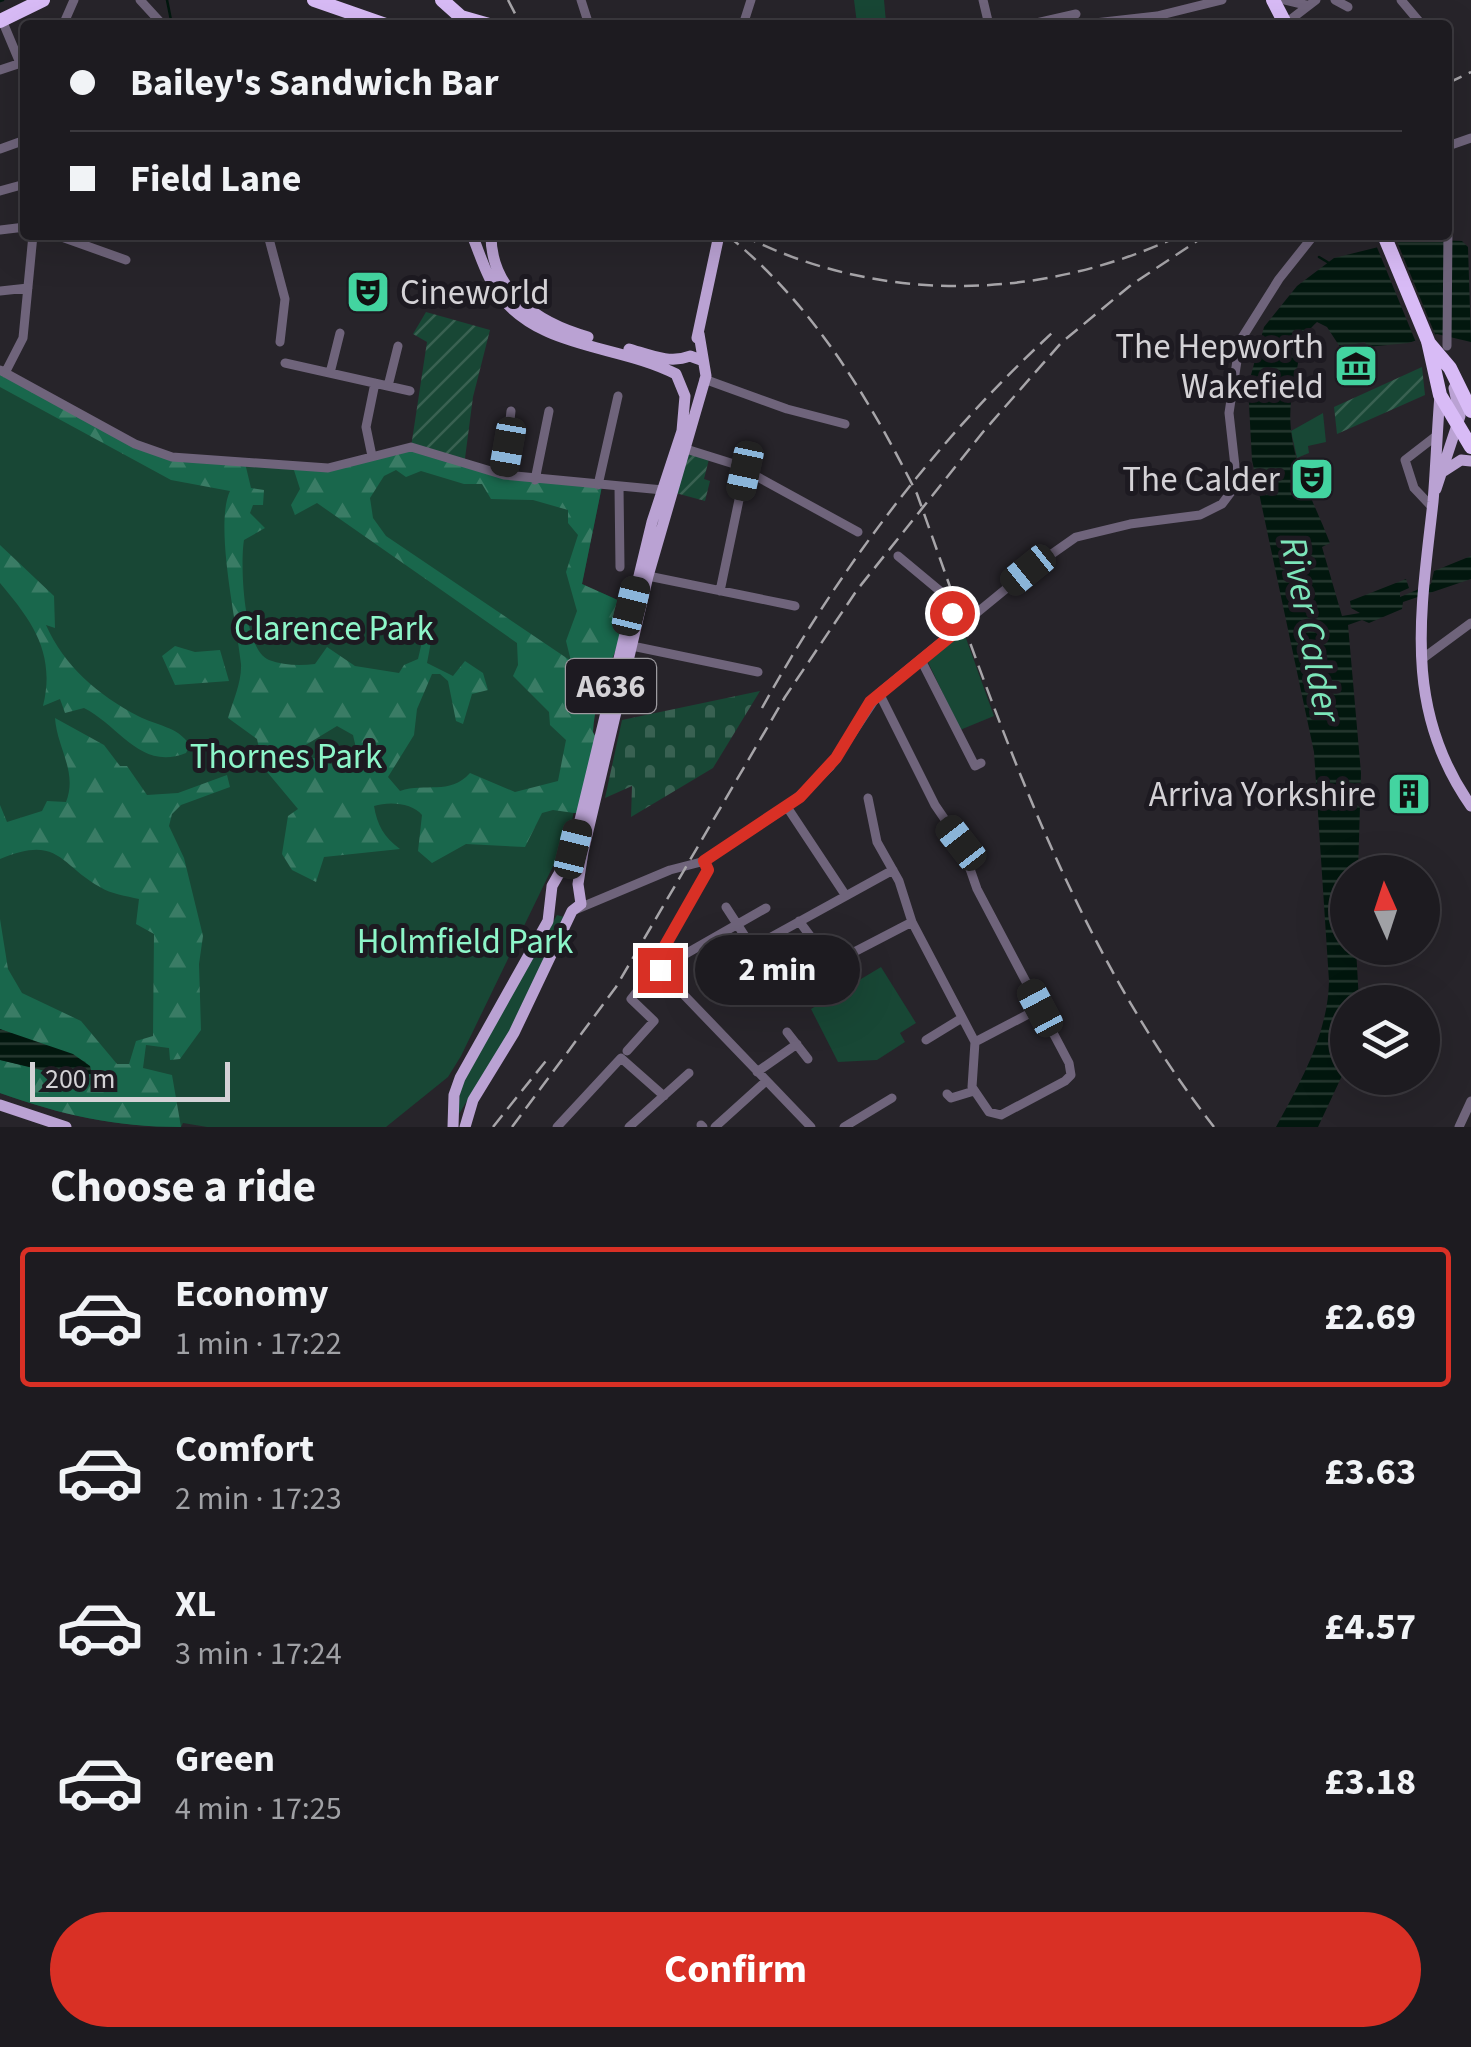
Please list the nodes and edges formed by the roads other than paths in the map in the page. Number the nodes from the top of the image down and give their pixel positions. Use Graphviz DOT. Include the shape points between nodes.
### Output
graph roads {
  1 [pos="23,0"];
  2 [pos="43,0"];
  3 [pos="140,0"];
  4 [pos="314,0"];
  5 [pos="1222,0"];
  6 [pos="1335,0"];
  7 [pos="1400,0"];
  8 [pos="1312,2"];
  9 [pos="1348,7"];
  10 [pos="1283,10"];
  11 [pos="1,17"];
  12 [pos="158,20"];
  13 [pos="372,20"];
  14 [pos="1166,20"];
  15 [pos="1417,20"];
  16 [pos="20,58"];
  17 [pos="33,240"];
  18 [pos="70,240"];
  19 [pos="269,240"];
  20 [pos="474,240"];
  21 [pos="491,240"];
  22 [pos="718,240"];
  23 [pos="1310,240"];
  24 [pos="1449,240"];
  25 [pos="1384,241"];
  26 [pos="126,260"];
  27 [pos="28,288"];
  28 [pos="0,291"];
  29 [pos="340,334"];
  30 [pos="699,334"];
  31 [pos="1428,341"];
  32 [pos="280,342"];
  33 [pos="398,346"];
  34 [pos="1445,347"];
  35 [pos="702,360"];
  36 [pos="285,362"];
  37 [pos="301,366"];
  38 [pos="681,369"];
  39 [pos="3,371"];
  40 [pos="330,373"];
  41 [pos="298,379"];
  42 [pos="702,381"];
  43 [pos="375,383"];
  44 [pos="388,386"];
  45 [pos="410,391"];
  46 [pos="1440,395"];
  47 [pos="618,396"];
  48 [pos="1471,410"];
  49 [pos="549,411"];
  50 [pos="511,412"];
  51 [pos="845,424"];
  52 [pos="1458,427"];
  53 [pos="1436,436"];
  54 [pos="1471,448"];
  55 [pos="686,449"];
  56 [pos="372,456"];
  57 [pos="1471,460"];
  58 [pos="745,471"];
  59 [pos="1443,471"];
  60 [pos="504,476"];
  61 [pos="534,480"];
  62 [pos="598,485"];
  63 [pos="619,487"];
  64 [pos="663,490"];
  65 [pos="1432,502"];
  66 [pos="858,532"];
  67 [pos="898,556"];
  68 [pos="618,563"];
  69 [pos="648,576"];
  70 [pos="720,591"];
  71 [pos="794,606"];
  72 [pos="1471,623"];
  73 [pos="958,630"];
  74 [pos="1418,644"];
  75 [pos="632,646"];
  76 [pos="1434,649"];
  77 [pos="921,660"];
  78 [pos="1420,661"];
  79 [pos="758,672"];
  80 [pos="879,693"];
  81 [pos="981,763"];
  82 [pos="1467,790"];
  83 [pos="868,798"];
  84 [pos="1471,806"];
  85 [pos="787,807"];
  86 [pos="704,861"];
  87 [pos="893,870"];
  88 [pos="558,881"];
  89 [pos="580,888"];
  90 [pos="846,896"];
  91 [pos="604,897"];
  92 [pos="550,901"];
  93 [pos="726,907"];
  94 [pos="766,908"];
  95 [pos="575,910"];
  96 [pos="799,922"];
  97 [pos="912,922"];
  98 [pos="738,925"];
  99 [pos="669,939"];
  100 [pos="750,944"];
  101 [pos="689,952"];
  102 [pos="675,960"];
  103 [pos="750,961"];
  104 [pos="660,970"];
  105 [pos="1040,1008"];
  106 [pos="962,1018"];
  107 [pos="787,1032"];
  108 [pos="926,1040"];
  109 [pos="976,1042"];
  110 [pos="796,1044"];
  111 [pos="624,1054"];
  112 [pos="808,1059"];
  113 [pos="757,1072"];
  114 [pos="689,1073"];
  115 [pos="766,1081"];
  116 [pos="974,1091"];
  117 [pos="664,1096"];
  118 [pos="892,1098"];
  119 [pos="950,1098"];
  120 [pos="1471,1101"];
  121 [pos="0,1105"];
  122 [pos="1468,1117"];
  123 [pos="66,1127"];
  124 [pos="455,1127"];
  125 [pos="557,1127"];
  126 [pos="628,1127"];
  127 [pos="716,1127"];
  128 [pos="811,1127"];
  129 [pos="844,1127"];
  130 [pos="1459,1127"];
  1 -- 11 [label="highway"];
  2 -- 11 [label="highway"];
  3 -- 12 [label="street"];
  4 -- 13 [label="highway"];
  5 -- 14 [label="street"];
  6 -- 9 [label="street"];
  7 -- 15 [label="street"];
  8 -- 10 [label="street"];
  8 -- 10 [label="street"];
  11 -- 16 [label="street"];
  17 -- 27 [label="street"];
  18 -- 26 [label="street"];
  19 -- 32 [label="street" via="285,299"];
  20 -- 38 [label="main road" via="499,294 524,317 559,336"];
  21 -- 38 [label="main road" via="500,276 534,314"];
  22 -- 30 [label="main road, A636"];
  23 -- 73 [label="street" via="1240,342 1229,413 1236,475 1230,496 1200,516 1088,532 1028,570"];
  24 -- 34 [label="street"];
  25 -- 31 [label="highway"];
  27 -- 28 [label="street"];
  27 -- 39 [label="street" via="22,338"];
  29 -- 40 [label="street"];
  30 -- 35 [label="main road, A636"];
  30 -- 38 [label="main road, A636"];
  31 -- 34 [label="highway"];
  31 -- 46 [label="highway"];
  33 -- 44 [label="street"];
  34 -- 48 [label="highway"];
  34 -- 52 [label="main road"];
  35 -- 38 [label="main road"];
  35 -- 42 [label="main road, A636"];
  36 -- 37 [label="street"];
  37 -- 40 [label="street"];
  37 -- 41 [label="street"];
  38 -- 42 [label="main road"];
  38 -- 64 [label="main road, A636" via="686,410"];
  39 -- 56 [label="street" via="135,444 172,457 328,468"];
  40 -- 43 [label="street"];
  42 -- 51 [label="street"];
  42 -- 55 [label="main road, A636"];
  43 -- 44 [label="street"];
  43 -- 56 [label="street" via="366,428"];
  44 -- 45 [label="street"];
  46 -- 52 [label="highway"];
  46 -- 53 [label="main road"];
  47 -- 62 [label="street"];
  49 -- 61 [label="street"];
  50 -- 60 [label="street"];
  52 -- 54 [label="highway"];
  52 -- 59 [label="main road"];
  53 -- 65 [label="main road"];
  53 -- 65 [label="street" via="1405,460 1414,488"];
  55 -- 58 [label="street"];
  55 -- 69 [label="main road, A636"];
  56 -- 60 [label="street" via="411,447"];
  57 -- 59 [label="main road"];
  58 -- 66 [label="street"];
  58 -- 70 [label="street"];
  59 -- 65 [label="main road"];
  60 -- 61 [label="street"];
  61 -- 62 [label="street"];
  62 -- 63 [label="street"];
  63 -- 64 [label="street"];
  63 -- 68 [label="street" via="626,524"];
  64 -- 88 [label="main road, A636" via="573,849"];
  65 -- 74 [label="main road"];
  67 -- 73 [label="street" via="946,596"];
  69 -- 70 [label="street"];
  69 -- 75 [label="main road, A636"];
  70 -- 71 [label="street"];
  72 -- 76 [label="street"];
  73 -- 77 [label="street"];
  74 -- 76 [label="street"];
  74 -- 78 [label="main road"];
  75 -- 79 [label="street"];
  75 -- 89 [label="main road, A636"];
  76 -- 78 [label="street"];
  77 -- 80 [label="street"];
  77 -- 81 [label="street" via="975,766"];
  78 -- 82 [label="main road" via="1438,740"];
  80 -- 85 [label="street" via="830,767"];
  80 -- 105 [label="street"];
  82 -- 84 [label="main road"];
  83 -- 87 [label="street" via="866,816"];
  85 -- 86 [label="street"];
  85 -- 90 [label="street"];
  86 -- 91 [label="street"];
  86 -- 99 [label="street" via="708,870"];
  87 -- 90 [label="street"];
  87 -- 97 [label="street"];
  88 -- 89 [label="main road"];
  88 -- 92 [label="main road, A636"];
  89 -- 91 [label="street"];
  89 -- 95 [label="main road, A636"];
  90 -- 96 [label="street"];
  91 -- 95 [label="street"];
  92 -- 95 [label="main road" via="558,910"];
  92 -- 124 [label="main road, A636" via="548,921 460,1078"];
  93 -- 98 [label="street"];
  94 -- 98 [label="street"];
  95 -- 124 [label="main road, A636" via="514,1033"];
  96 -- 97 [label="street" via="831,964"];
  96 -- 103 [label="street" via="744,952"];
  97 -- 106 [label="street"];
  98 -- 100 [label="street"];
  98 -- 101 [label="street"];
  99 -- 101 [label="street"];
  99 -- 104 [label="street"];
  101 -- 102 [label="street"];
  104 -- 111 [label="street" via="631,999 654,1021"];
  104 -- 113 [label="street"];
  105 -- 109 [label="street"];
  105 -- 116 [label="street" via="1069,1063 1068,1078 1001,1116"];
  106 -- 108 [label="street"];
  106 -- 109 [label="street"];
  107 -- 110 [label="street"];
  109 -- 116 [label="street"];
  110 -- 112 [label="street"];
  110 -- 113 [label="street"];
  111 -- 117 [label="street"];
  111 -- 125 [label="street"];
  113 -- 115 [label="street"];
  114 -- 117 [label="street"];
  115 -- 127 [label="street"];
  115 -- 128 [label="street"];
  116 -- 119 [label="street"];
  117 -- 126 [label="street"];
  118 -- 129 [label="street"];
  120 -- 122 [label="street"];
  121 -- 123 [label="main road"];
  122 -- 130 [label="street"];
}
